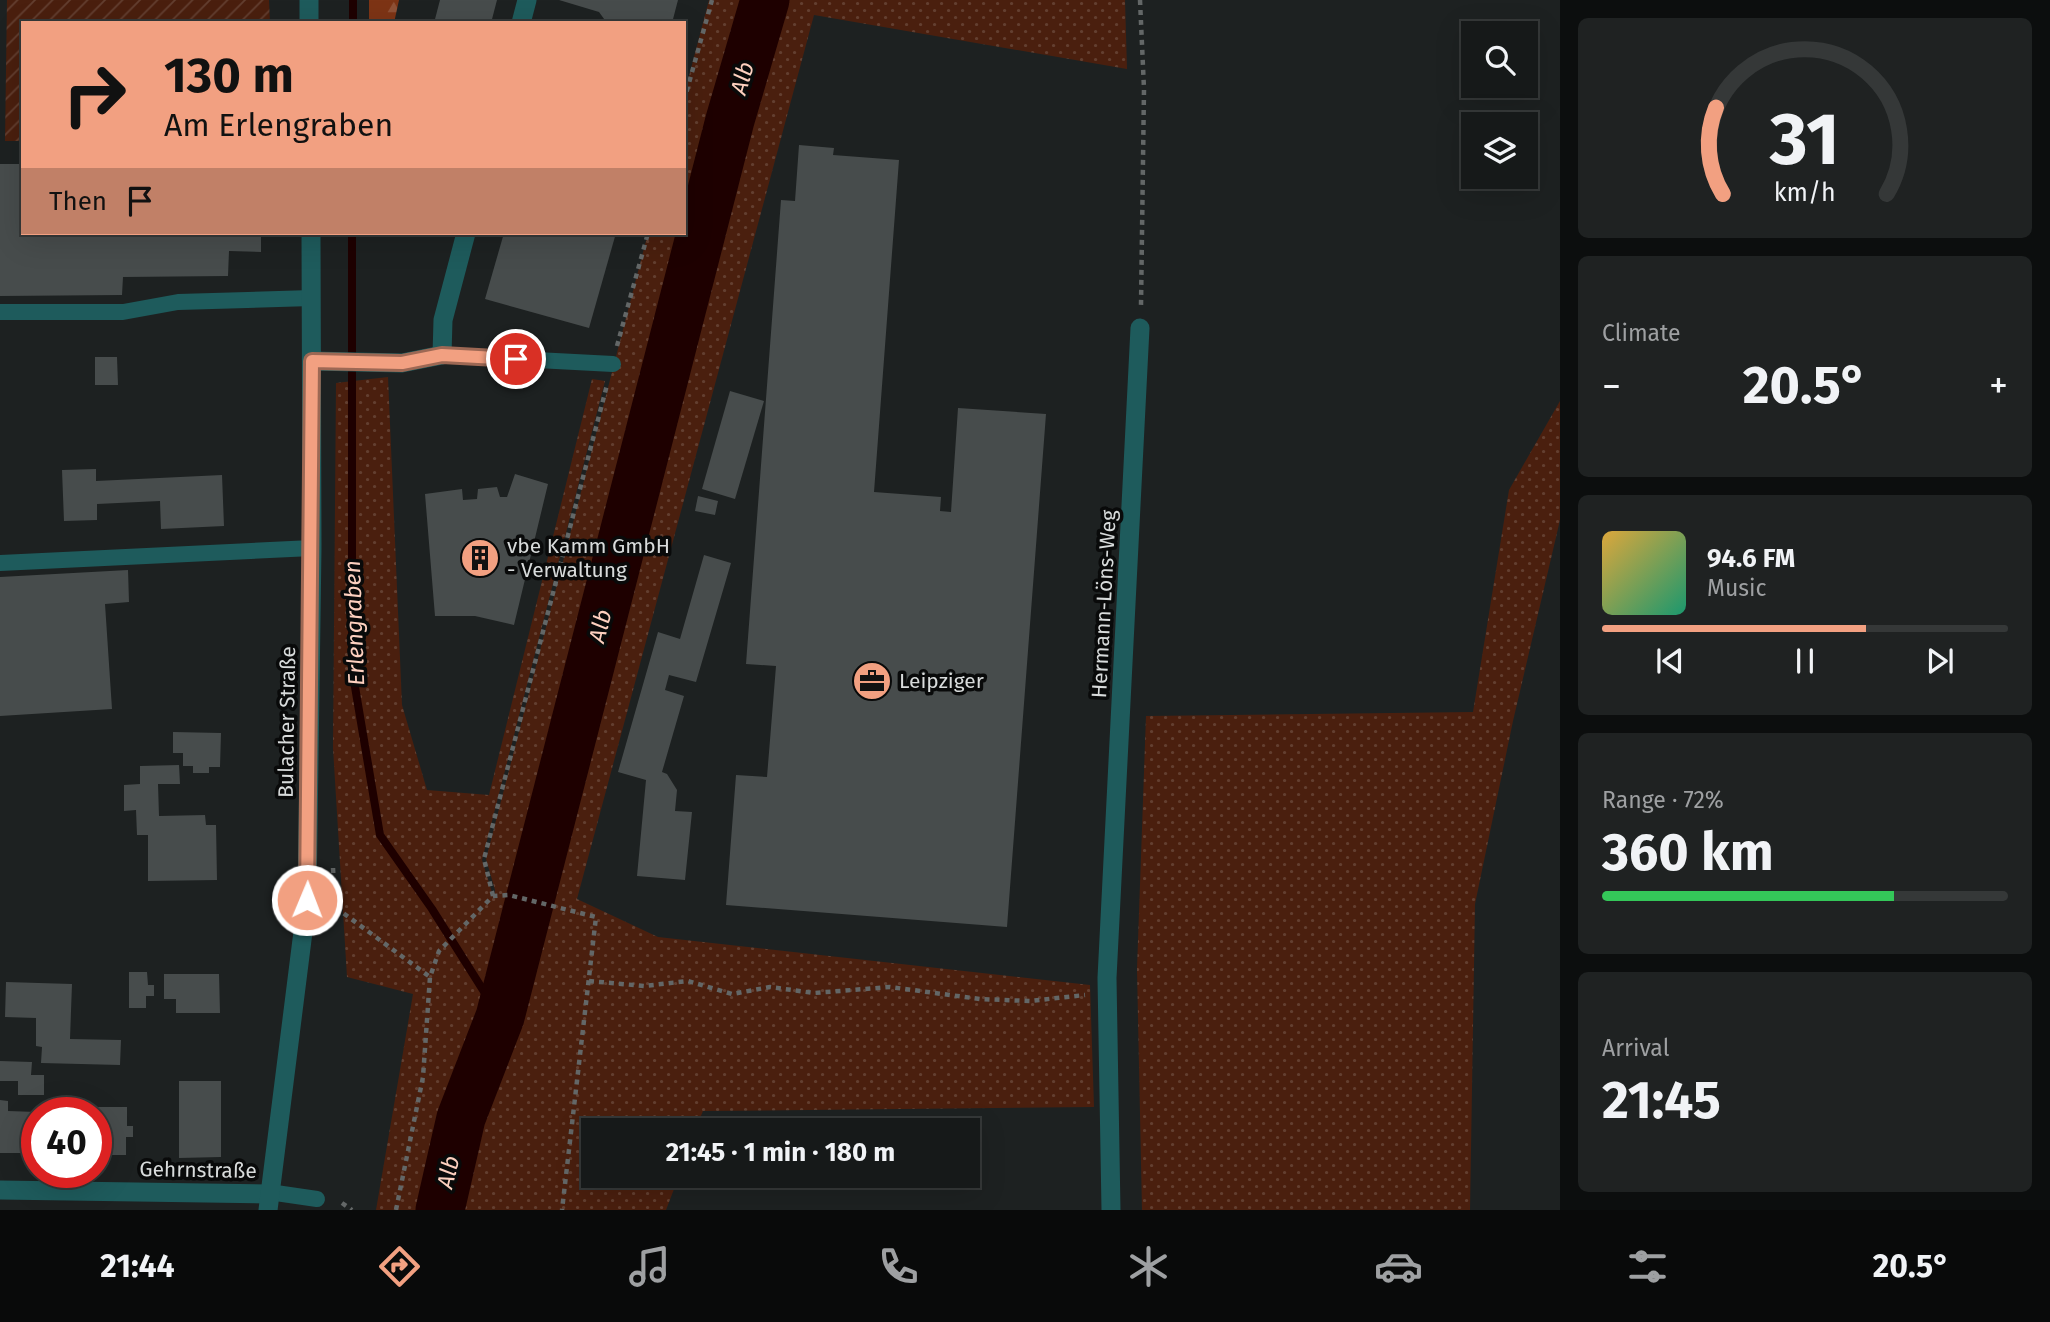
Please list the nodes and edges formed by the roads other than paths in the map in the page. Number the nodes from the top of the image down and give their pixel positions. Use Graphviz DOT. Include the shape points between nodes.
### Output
graph roads {
  1 [pos="309,0"];
  2 [pos="527,0"];
  3 [pos="309,21"];
  4 [pos="521,21"];
  5 [pos="311,235"];
  6 [pos="465,235"];
  7 [pos="312,299"];
  8 [pos="0,312"];
  9 [pos="1140,328"];
  10 [pos="442,355"];
  11 [pos="312,361"];
  12 [pos="613,364"];
  13 [pos="312,548"];
  14 [pos="0,563"];
  15 [pos="0,1190"];
  16 [pos="269,1199"];
  17 [pos="317,1199"];
  18 [pos="1111,1210"];
  1 -- 3 [label="street"];
  2 -- 4 [label="street"];
  5 -- 7 [label="street, Bulacher Straße"];
  6 -- 10 [label="street" via="443,320"];
  7 -- 8 [label="lane" via="178,302 123,312"];
  7 -- 11 [label="street, Bulacher Straße"];
  9 -- 18 [label="street, Hermann-Löns-Weg" via="1107,992"];
  10 -- 11 [label="street" via="402,363"];
  10 -- 12 [label="lane"];
  11 -- 13 [label="street, Bulacher Straße"];
  13 -- 14 [label="lane"];
  13 -- 16 [label="street, Bulacher Straße" via="307,900"];
  15 -- 16 [label="street, Gehrnstraße"];
  16 -- 17 [label="lane"];
}
